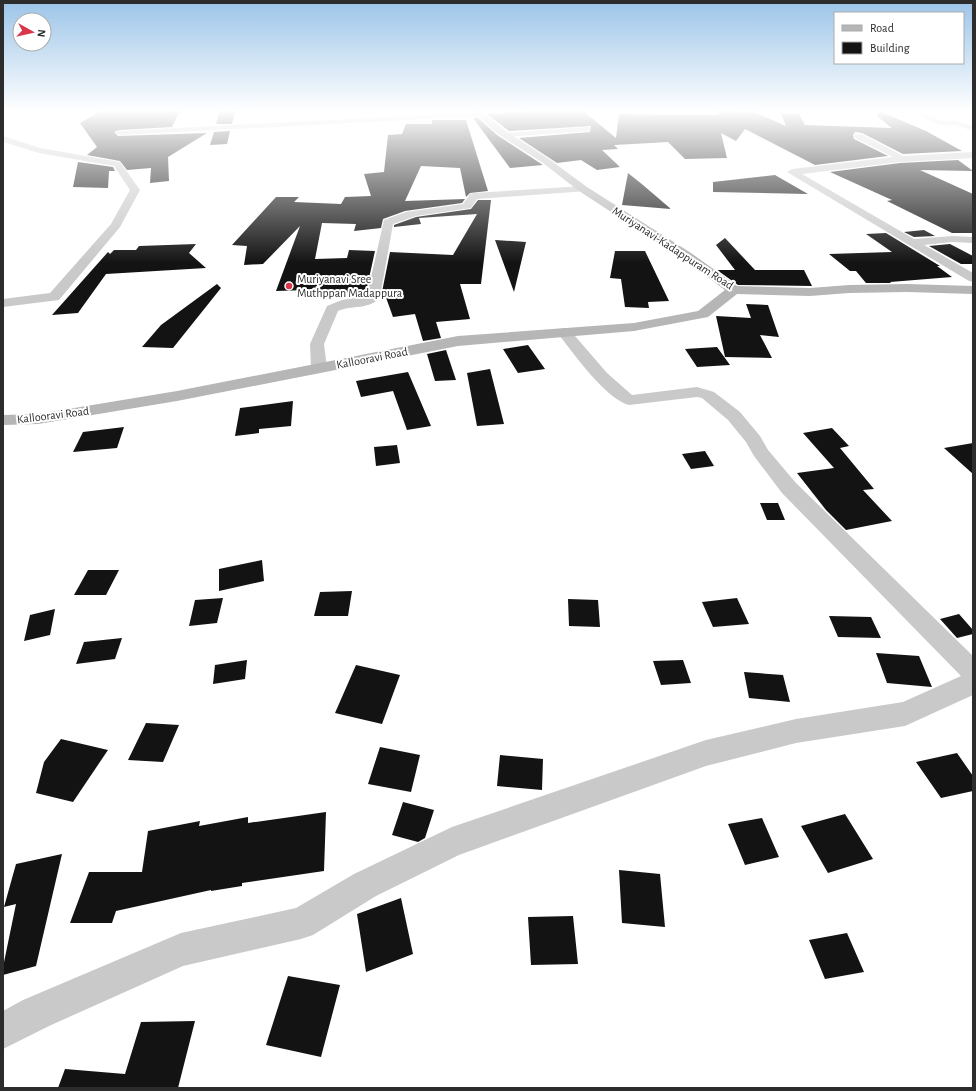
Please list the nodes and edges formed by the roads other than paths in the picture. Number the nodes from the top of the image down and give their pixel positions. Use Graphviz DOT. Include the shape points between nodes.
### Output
graph roads {
  1 [pos="100,161"];
  2 [pos="546,161"];
  3 [pos="884,161"];
  4 [pos="583,189"];
  5 [pos="973,240"];
  6 [pos="912,243"];
  7 [pos="973,278"];
  8 [pos="734,290"];
  9 [pos="973,290"];
  10 [pos="3,303"];
  11 [pos="564,332"];
  12 [pos="319,368"];
  13 [pos="3,420"];
  14 [pos="973,672"];
  15 [pos="973,683"];
  16 [pos="3,1032"];
  1 -- 10 [label="street" via="117,164 135,190 116,225 54,296"];
  2 -- 4 [label="main road, Muriyanavi-Kadappuram Road"];
  3 -- 6 [label="street" via="792,172"];
  4 -- 8 [label="main road, Muriyanavi-Kadappuram Road" via="687,256"];
  4 -- 12 [label="street" via="472,196 467,206 393,218 388,222 373,297 368,301 342,304 332,310 317,344"];
  5 -- 6 [label="street" via="952,239"];
  6 -- 7 [label="street"];
  8 -- 9 [label="main road, Muriyanavi-Kadappuram Road"];
  8 -- 11 [label="main road, Kallooravi Road" via="703,314 634,327"];
  11 -- 12 [label="main road, Kallooravi Road" via="458,341"];
  11 -- 14 [label="street" via="612,388 629,400 697,392 708,395 734,416 789,488"];
  12 -- 13 [label="main road, Kallooravi Road" via="177,396 38,419"];
  15 -- 16 [label="street" via="905,714 796,731 706,753 459,839 365,885 301,923 181,950 36,1013"];
}
